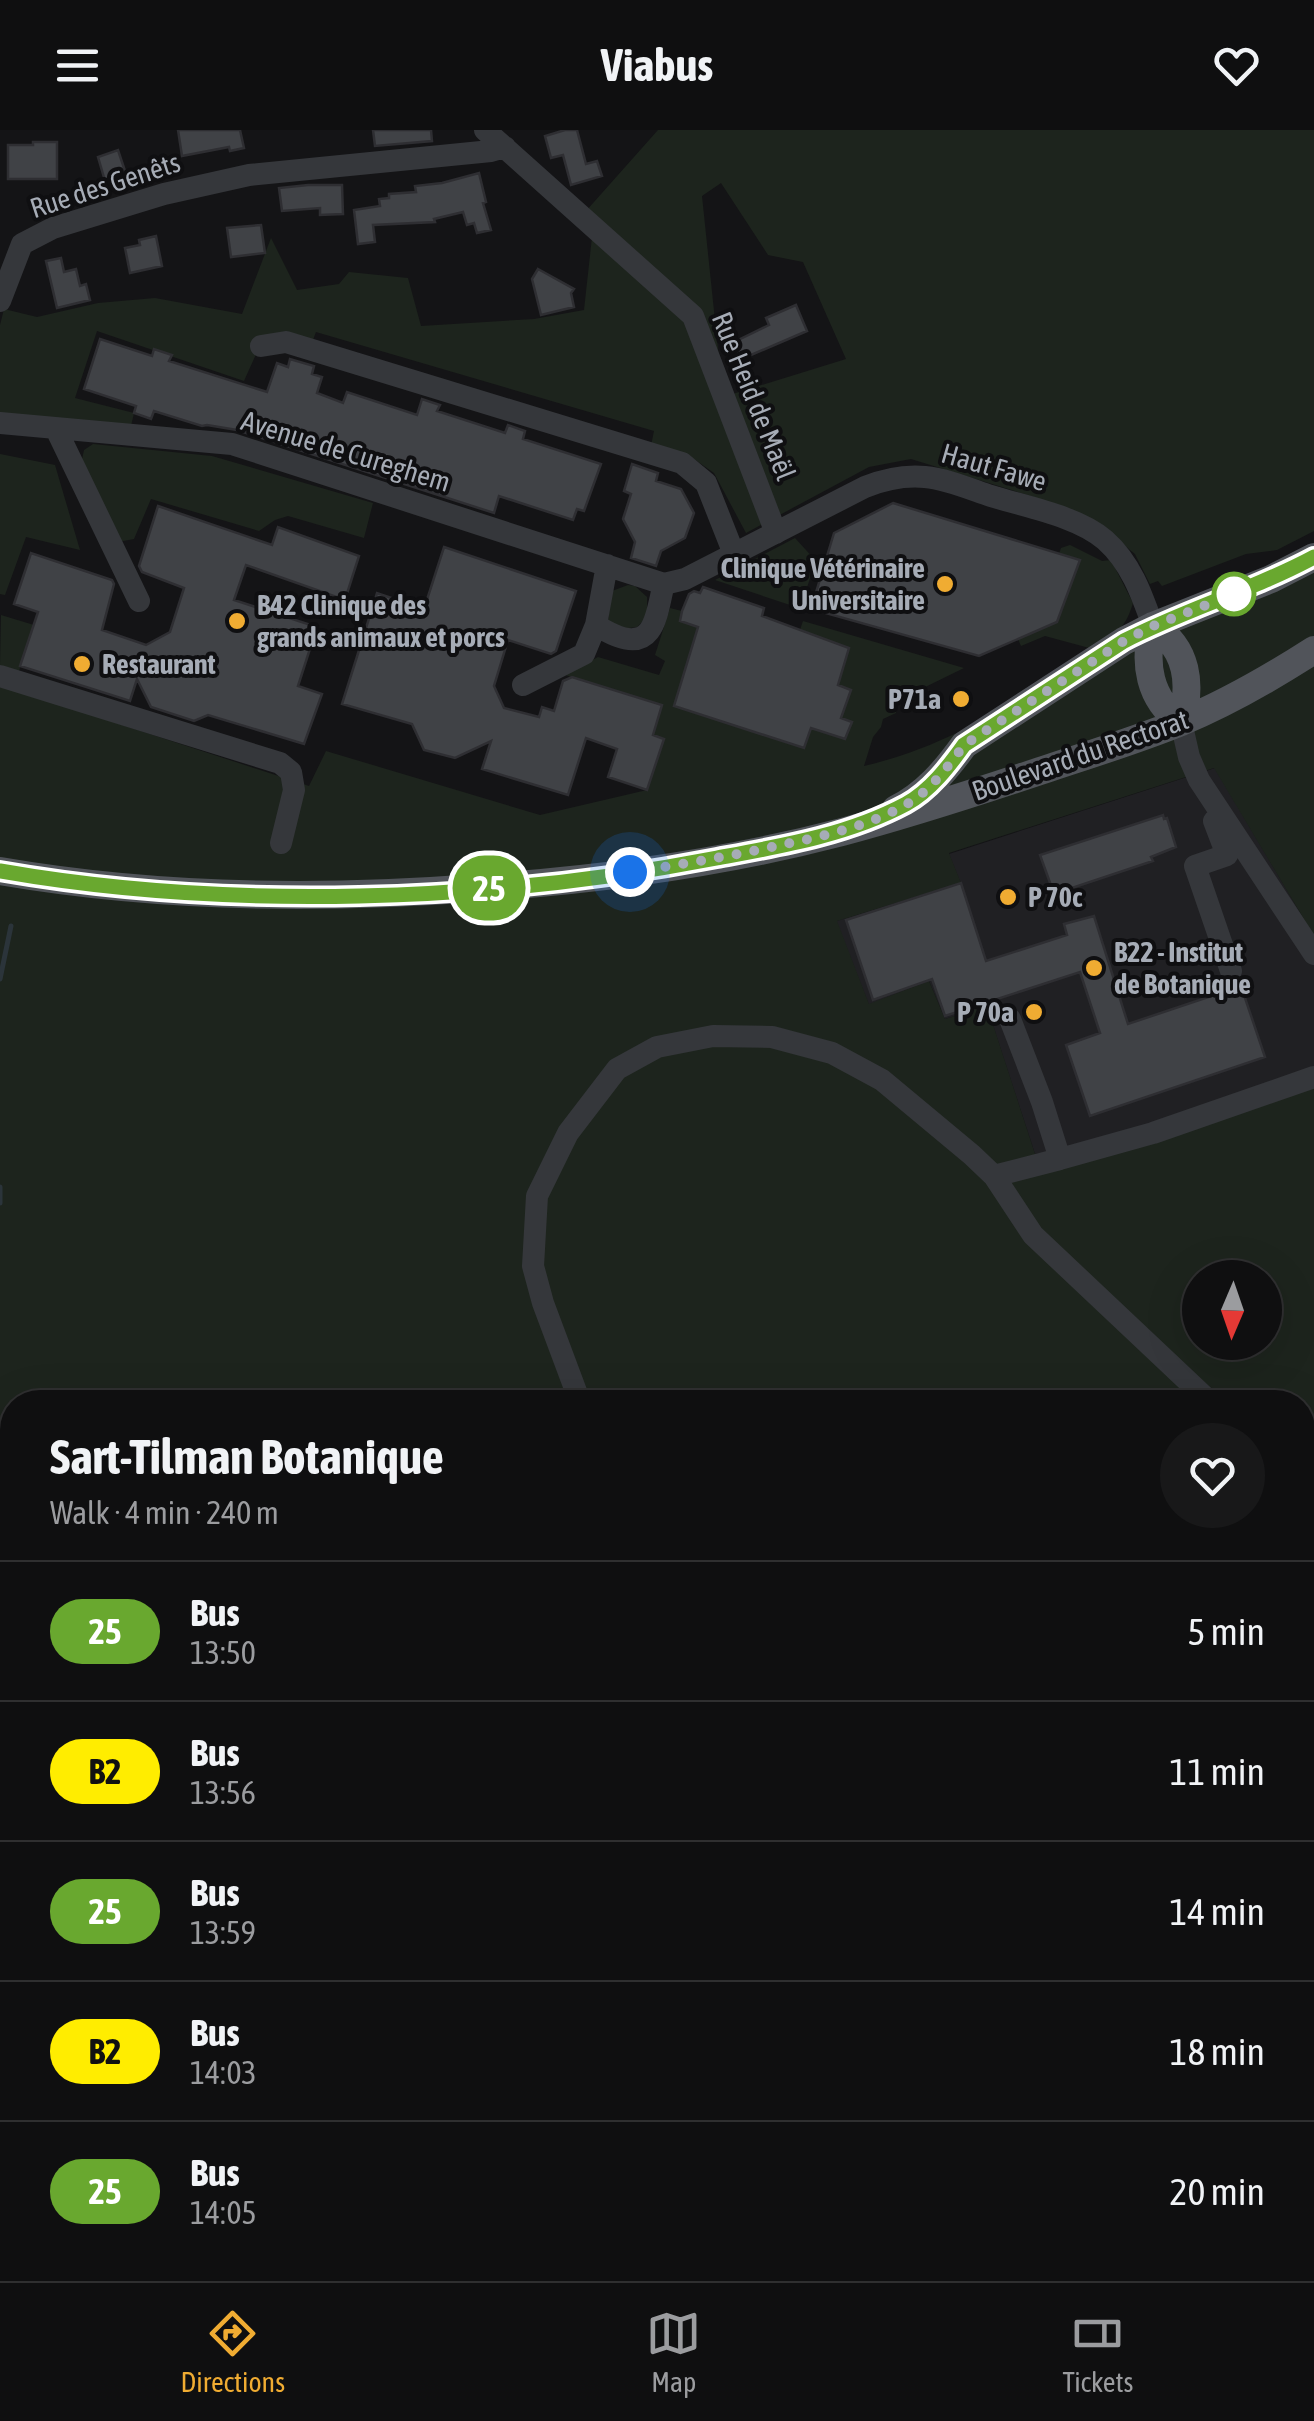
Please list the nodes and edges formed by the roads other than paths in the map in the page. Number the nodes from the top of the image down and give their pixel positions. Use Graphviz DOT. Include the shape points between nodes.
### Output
graph roads {
  1 [pos="486,130"];
  2 [pos="505,147"];
  3 [pos="0,301"];
  4 [pos="261,346"];
  5 [pos="0,423"];
  6 [pos="56,429"];
  7 [pos="776,532"];
  8 [pos="734,554"];
  9 [pos="1314,557"];
  10 [pos="606,565"];
  11 [pos="664,584"];
  12 [pos="139,601"];
  13 [pos="596,625"];
  14 [pos="1153,626"];
  15 [pos="1314,650"];
  16 [pos="0,676"];
  17 [pos="524,685"];
  18 [pos="1181,722"];
  19 [pos="1199,780"];
  20 [pos="840,832"];
  21 [pos="281,843"];
  22 [pos="0,871"];
  23 [pos="1314,954"];
  24 [pos="1231,971"];
  25 [pos="1010,1019"];
  26 [pos="1314,1077"];
  27 [pos="1060,1160"];
  28 [pos="994,1176"];
  29 [pos="576,1390"];
  30 [pos="1197,1390"];
  1 -- 2 [label="street, Rue Heid de Maël"];
  2 -- 3 [label="street, Rue des Genêts" via="250,175 164,194 22,244"];
  2 -- 7 [label="street, Rue Heid de Maël" via="693,316"];
  4 -- 8 [label="street" via="286,342 682,463 706,483"];
  5 -- 6 [label="street, Avenue de Cureghem"];
  6 -- 10 [label="street, Avenue de Cureghem" via="232,444"];
  6 -- 12 [label="street"];
  7 -- 8 [label="street, Haut Fawe"];
  7 -- 14 [label="street, Haut Fawe" via="878,482 932,477 1094,532 1125,563"];
  8 -- 11 [label="street, Haut Fawe"];
  9 -- 14 [label="main road"];
  10 -- 11 [label="street, Avenue de Cureghem"];
  10 -- 13 [label="street"];
  11 -- 13 [label="street" via="650,630 640,638"];
  13 -- 17 [label="street" via="584,654"];
  14 -- 18 [label="main road" via="1149,673 1164,707"];
  14 -- 20 [label="main road" via="964,745 908,803"];
  15 -- 18 [label="main road, Boulevard du Rectorat"];
  16 -- 21 [label="street" via="280,763 292,772 294,790"];
  18 -- 19 [label="street"];
  18 -- 20 [label="main road, Boulevard du Rectorat"];
  19 -- 23 [label="street"];
  19 -- 24 [label="street" via="1227,855 1196,866"];
  20 -- 22 [label="main road, Boulevard du Rectorat" via="596,878 399,893 215,893"];
  25 -- 27 [label="street"];
  26 -- 27 [label="street"];
  27 -- 28 [label="street"];
  28 -- 29 [label="street" via="882,1080 832,1052 772,1037 713,1036 657,1047 618,1069 568,1133 537,1196 534,1266"];
  28 -- 30 [label="street" via="1033,1235"];
}
